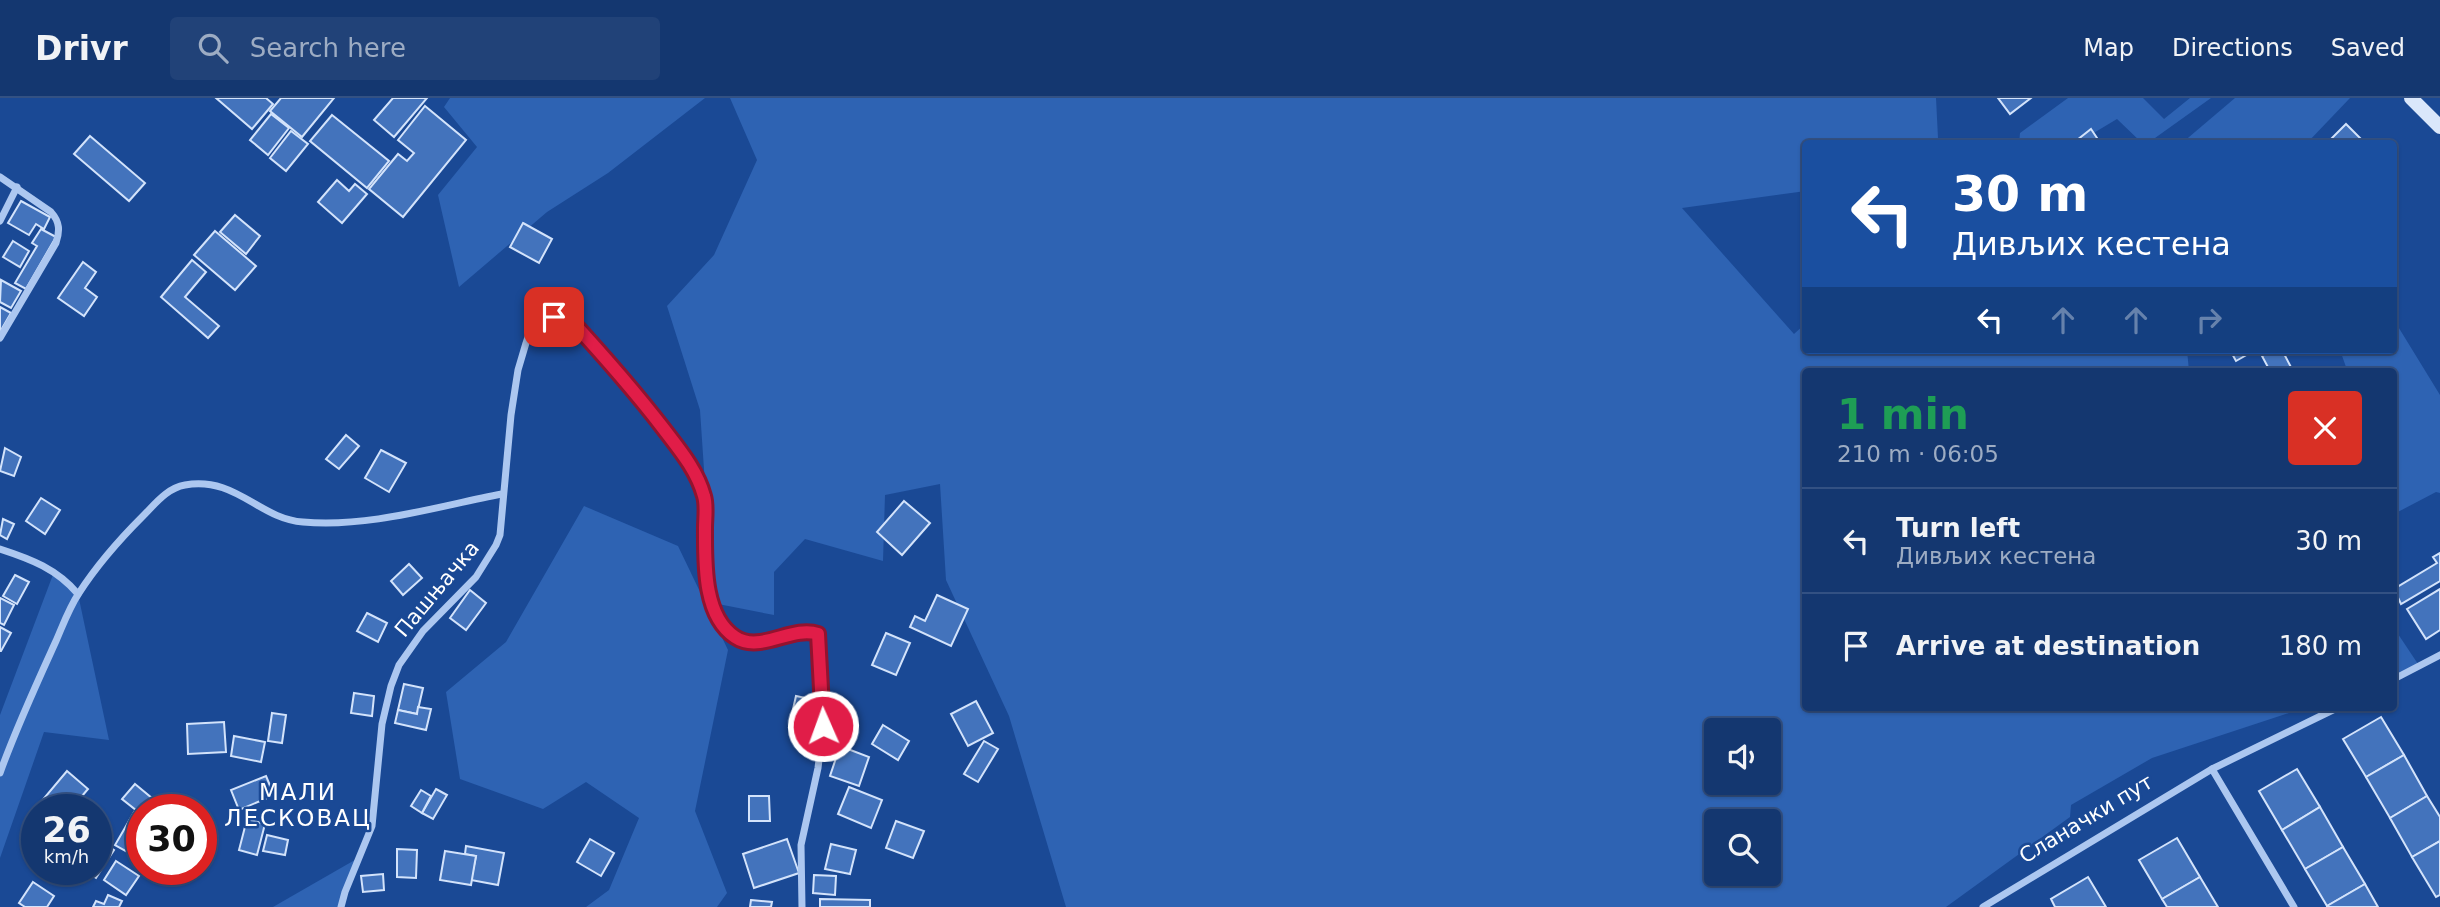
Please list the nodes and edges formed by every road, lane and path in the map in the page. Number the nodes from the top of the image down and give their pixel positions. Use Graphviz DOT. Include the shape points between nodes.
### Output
graph roads {
  1 [pos="2411,98"];
  2 [pos="2440,127"];
  3 [pos="0,177"];
  4 [pos="17,187"];
  5 [pos="0,221"];
  6 [pos="0,338"];
  7 [pos="502,494"];
  8 [pos="0,549"];
  9 [pos="78,594"];
  10 [pos="2440,655"];
  11 [pos="2397,677"];
  12 [pos="2331,711"];
  13 [pos="2212,769"];
  14 [pos="0,773"];
  15 [pos="341,907"];
  16 [pos="802,907"];
  17 [pos="1983,907"];
  18 [pos="2294,907"];
  1 -- 2 [label="street"];
  3 -- 4 [label="street"];
  4 -- 5 [label="street"];
  4 -- 6 [label="street" via="51,212 59,235"];
  7 -- 9 [label="street" via="373,519 305,522 287,520 224,488 182,485 167,493 110,550"];
  7 -- 15 [label="street, Пашњачка" via="500,535 489,558 399,665 382,724 372,826"];
  7 -- 16 [label="street, Пашњачка" via="518,370 530,331 554,317 569,318 626,380 694,471 705,499 709,591 721,623 734,637 746,641 813,632 820,638 823,726 801,845"];
  8 -- 9 [label="street" via="39,562"];
  9 -- 14 [label="street" via="34,686"];
  10 -- 11 [label="street"];
  12 -- 13 [label="street, Сланачки пут"];
  13 -- 17 [label="street, Сланачки пут"];
  13 -- 18 [label="street"];
}
